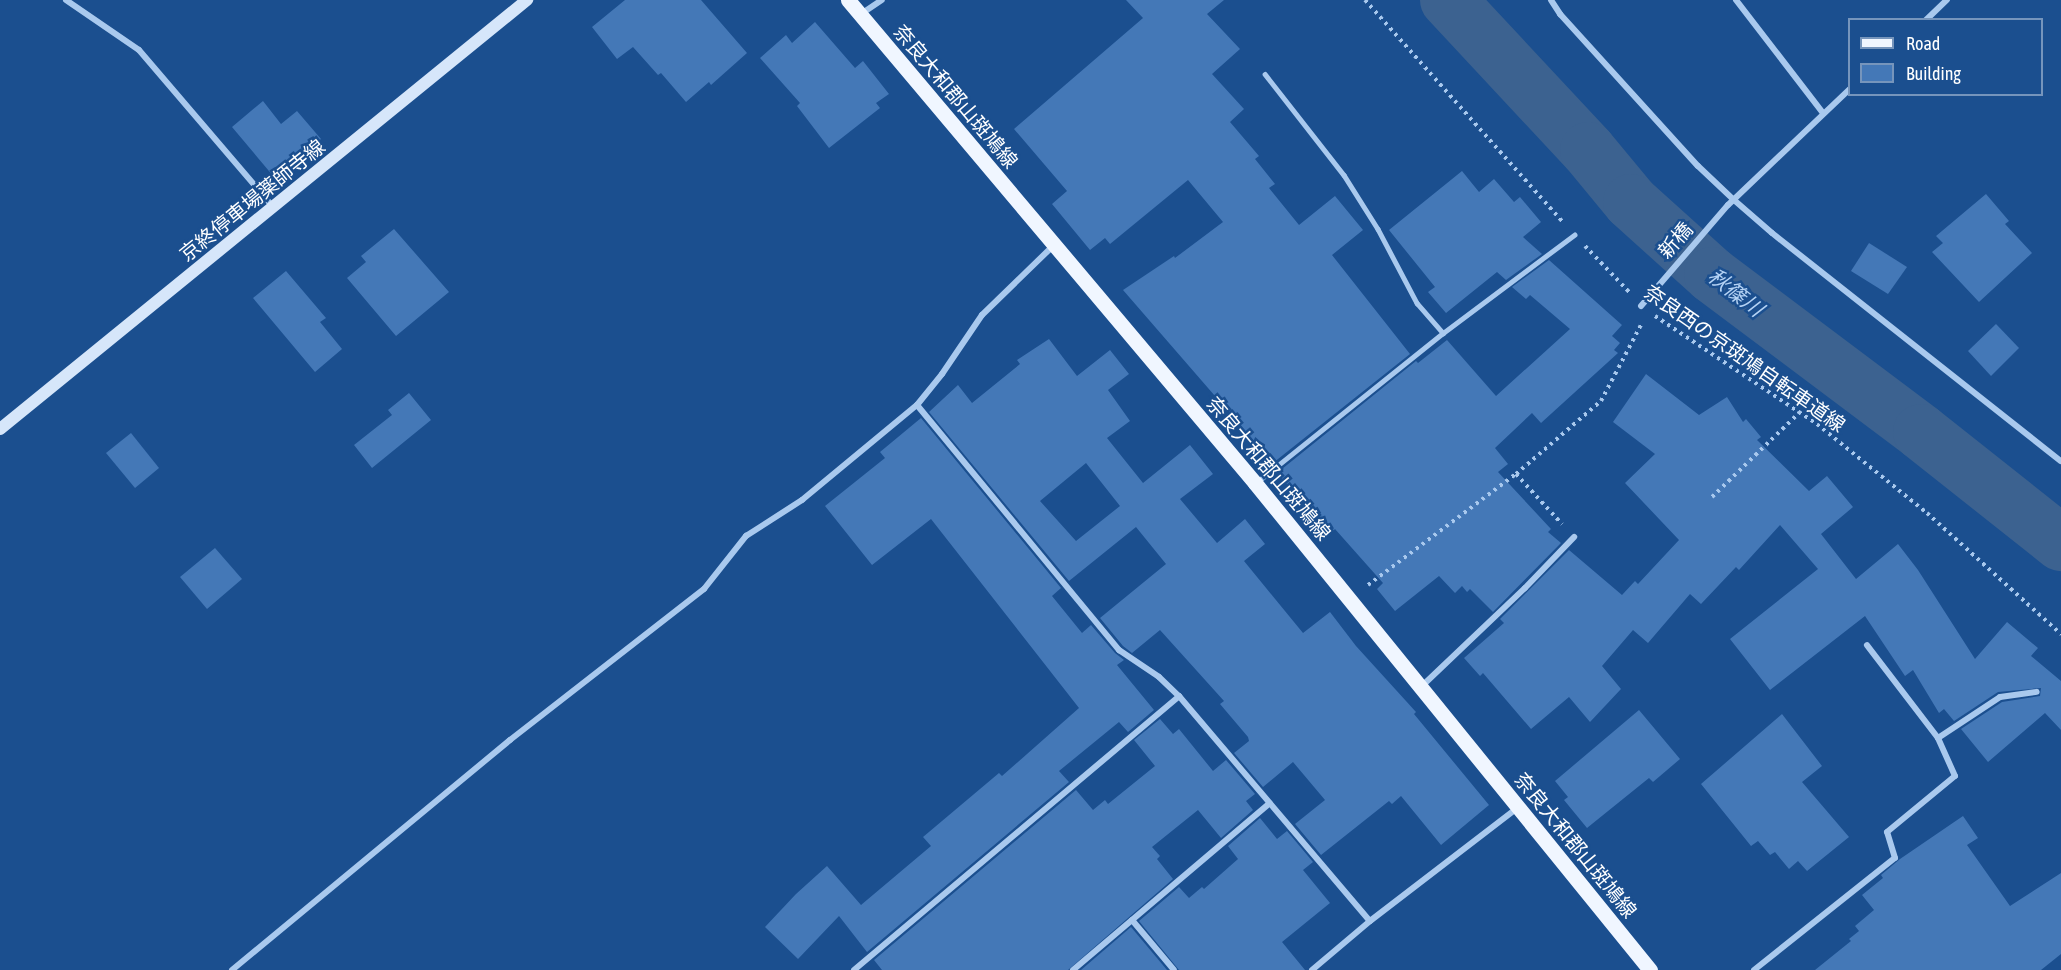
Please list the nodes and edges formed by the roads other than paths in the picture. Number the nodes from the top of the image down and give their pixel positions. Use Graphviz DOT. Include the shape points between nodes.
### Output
graph roads {
  1 [pos="66,0"];
  2 [pos="527,0"];
  3 [pos="848,0"];
  4 [pos="882,0"];
  5 [pos="1551,0"];
  6 [pos="1736,0"];
  7 [pos="1947,0"];
  8 [pos="861,15"];
  9 [pos="1928,18"];
  10 [pos="1265,74"];
  11 [pos="1848,91"];
  12 [pos="1823,113"];
  13 [pos="1734,200"];
  14 [pos="274,208"];
  15 [pos="1574,235"];
  16 [pos="1053,246"];
  17 [pos="1641,306"];
  18 [pos="1443,333"];
  19 [pos="917,405"];
  20 [pos="0,429"];
  21 [pos="2061,461"];
  22 [pos="1256,483"];
  23 [pos="1574,537"];
  24 [pos="1867,645"];
  25 [pos="1421,687"];
  26 [pos="2037,692"];
  27 [pos="1179,696"];
  28 [pos="1938,738"];
  29 [pos="1270,803"];
  30 [pos="1519,807"];
  31 [pos="1132,920"];
  32 [pos="1370,921"];
  33 [pos="232,970"];
  34 [pos="854,970"];
  35 [pos="1073,970"];
  36 [pos="1174,970"];
  37 [pos="1312,970"];
  38 [pos="1650,970"];
  39 [pos="1754,970"];
  1 -- 14 [label="street" via="139,50"];
  2 -- 14 [label="main road, 京終停車場薬師寺線"];
  3 -- 8 [label="main road, 奈良大和郡山斑鳩線"];
  4 -- 8 [label="street"];
  5 -- 13 [label="street" via="1698,166"];
  6 -- 12 [label="street"];
  7 -- 9 [label="street"];
  8 -- 16 [label="main road, 奈良大和郡山斑鳩線"];
  10 -- 18 [label="lane" via="1344,175 1417,303"];
  11 -- 12 [label="street, 新橋"];
  12 -- 13 [label="street, 新橋"];
  13 -- 17 [label="street, 新橋"];
  13 -- 21 [label="street"];
  14 -- 20 [label="main road, 京終停車場薬師寺線"];
  15 -- 18 [label="lane"];
  16 -- 19 [label="street" via="982,315"];
  16 -- 22 [label="main road, 奈良大和郡山斑鳩線"];
  18 -- 22 [label="lane"];
  19 -- 27 [label="street" via="1119,650 1159,676"];
  19 -- 33 [label="street" via="802,500 747,536 704,589 510,740"];
  22 -- 25 [label="main road, 奈良大和郡山斑鳩線"];
  23 -- 25 [label="street"];
  24 -- 28 [label="street"];
  25 -- 30 [label="main road, 奈良大和郡山斑鳩線"];
  26 -- 28 [label="street" via="2001,697"];
  27 -- 29 [label="street"];
  27 -- 34 [label="street"];
  28 -- 39 [label="street" via="1955,776 1887,832 1895,858"];
  29 -- 31 [label="street"];
  29 -- 32 [label="street"];
  30 -- 32 [label="street"];
  30 -- 38 [label="main road, 奈良大和郡山斑鳩線"];
  31 -- 35 [label="street"];
  31 -- 36 [label="street"];
  32 -- 37 [label="street"];
}
